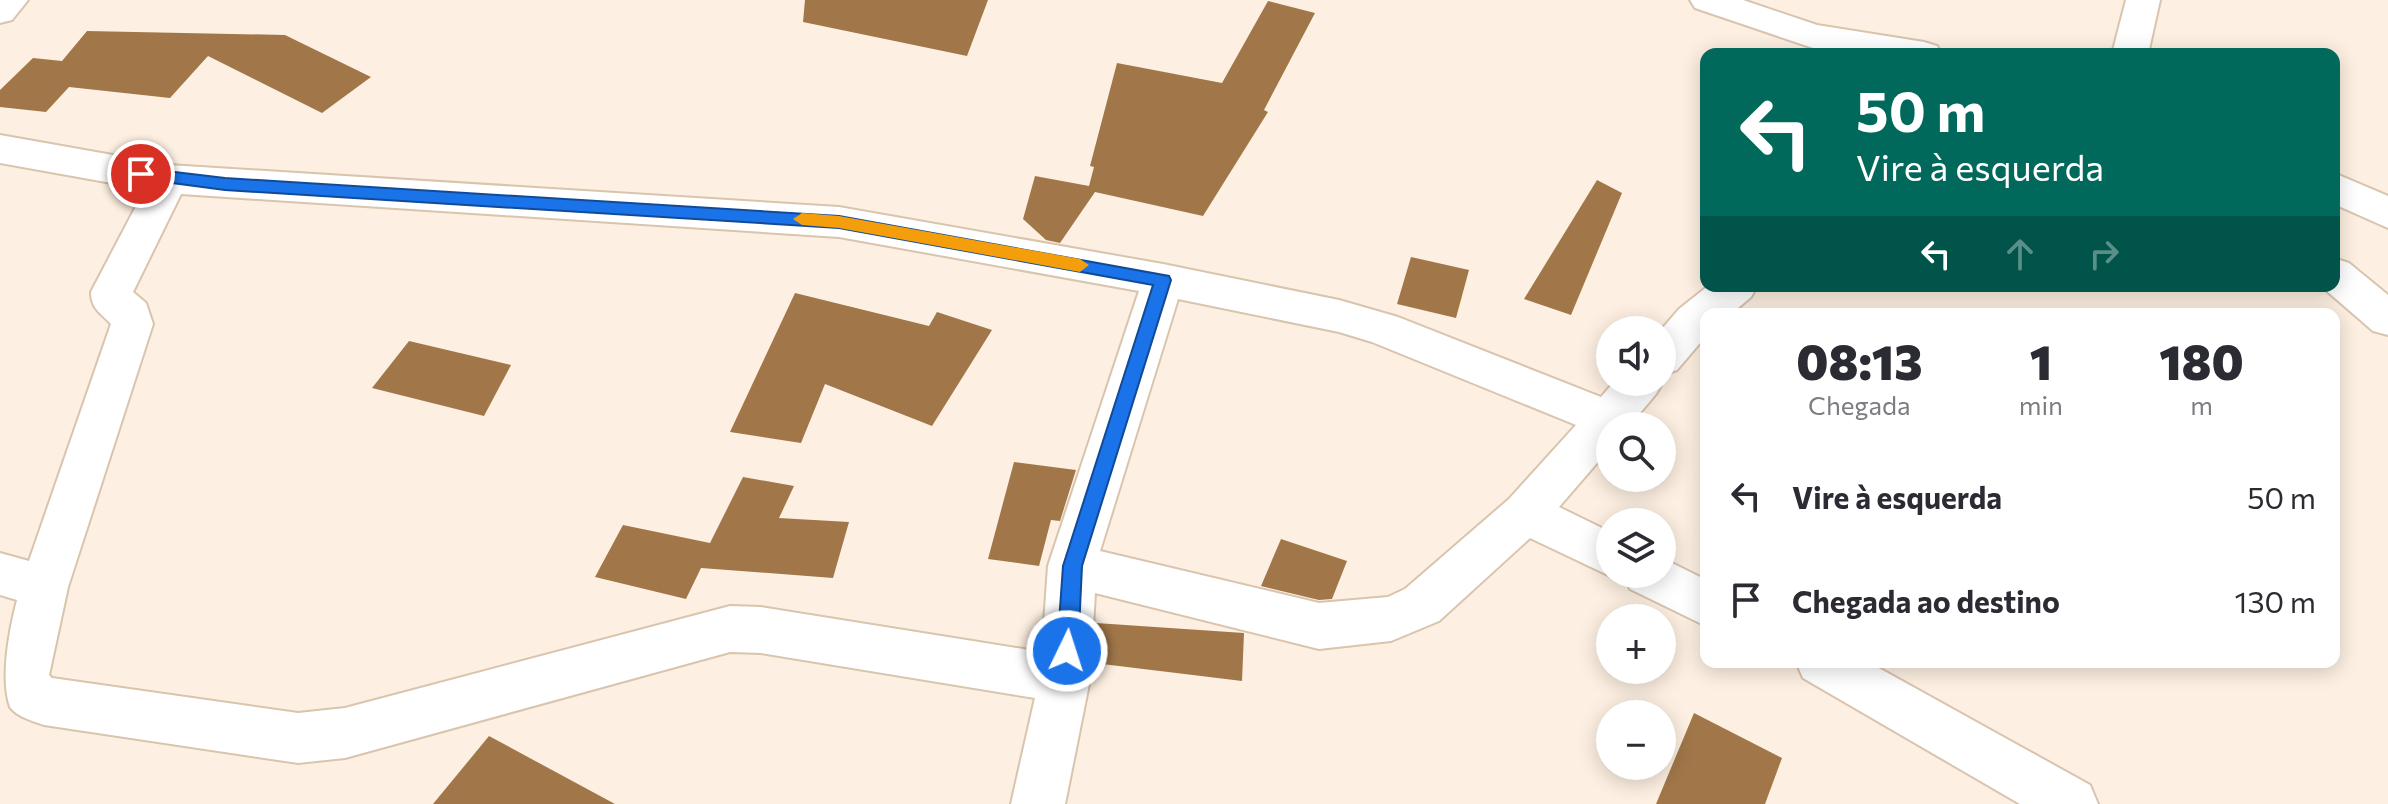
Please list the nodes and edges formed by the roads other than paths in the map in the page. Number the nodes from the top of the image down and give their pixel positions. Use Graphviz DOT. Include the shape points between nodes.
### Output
graph roads {
  1 [pos="11,0"];
  2 [pos="1707,0"];
  3 [pos="2143,0"];
  4 [pos="0,12"];
  5 [pos="1887,48"];
  6 [pos="2131,48"];
  7 [pos="0,149"];
  8 [pos="169,179"];
  9 [pos="2340,190"];
  10 [pos="2388,213"];
  11 [pos="2340,279"];
  12 [pos="1163,280"];
  13 [pos="1729,292"];
  14 [pos="1710,308"];
  15 [pos="1700,316"];
  16 [pos="2388,319"];
  17 [pos="1676,342"];
  18 [pos="1629,396"];
  19 [pos="1615,412"];
  20 [pos="1596,414"];
  21 [pos="1596,434"];
  22 [pos="1525,513"];
  23 [pos="1596,548"];
  24 [pos="1072,566"];
  25 [pos="22,581"];
  26 [pos="1675,588"];
  27 [pos="1700,601"];
  28 [pos="1832,668"];
  29 [pos="1065,679"];
  30 [pos="1038,804"];
  31 [pos="2071,804"];
  1 -- 4 [label="street"];
  2 -- 5 [label="street" via="1813,36"];
  3 -- 6 [label="street"];
  7 -- 8 [label="street"];
  8 -- 12 [label="street" via="839,222"];
  8 -- 25 [label="street" via="112,292 112,301 131,315 132,324"];
  9 -- 10 [label="street"];
  11 -- 16 [label="street"];
  12 -- 20 [label="street" via="1383,329"];
  12 -- 24 [label="street"];
  13 -- 14 [label="street"];
  15 -- 17 [label="street"];
  18 -- 19 [label="street"];
  21 -- 22 [label="street"];
  22 -- 23 [label="street"];
  22 -- 24 [label="street" via="1422,605 1391,619 1355,624 1319,626"];
  24 -- 29 [label="street"];
  25 -- 29 [label="street" via="24,675 28,691 44,701 298,738 345,733 730,629"];
  26 -- 27 [label="street"];
  28 -- 31 [label="street"];
  29 -- 30 [label="street"];
}
